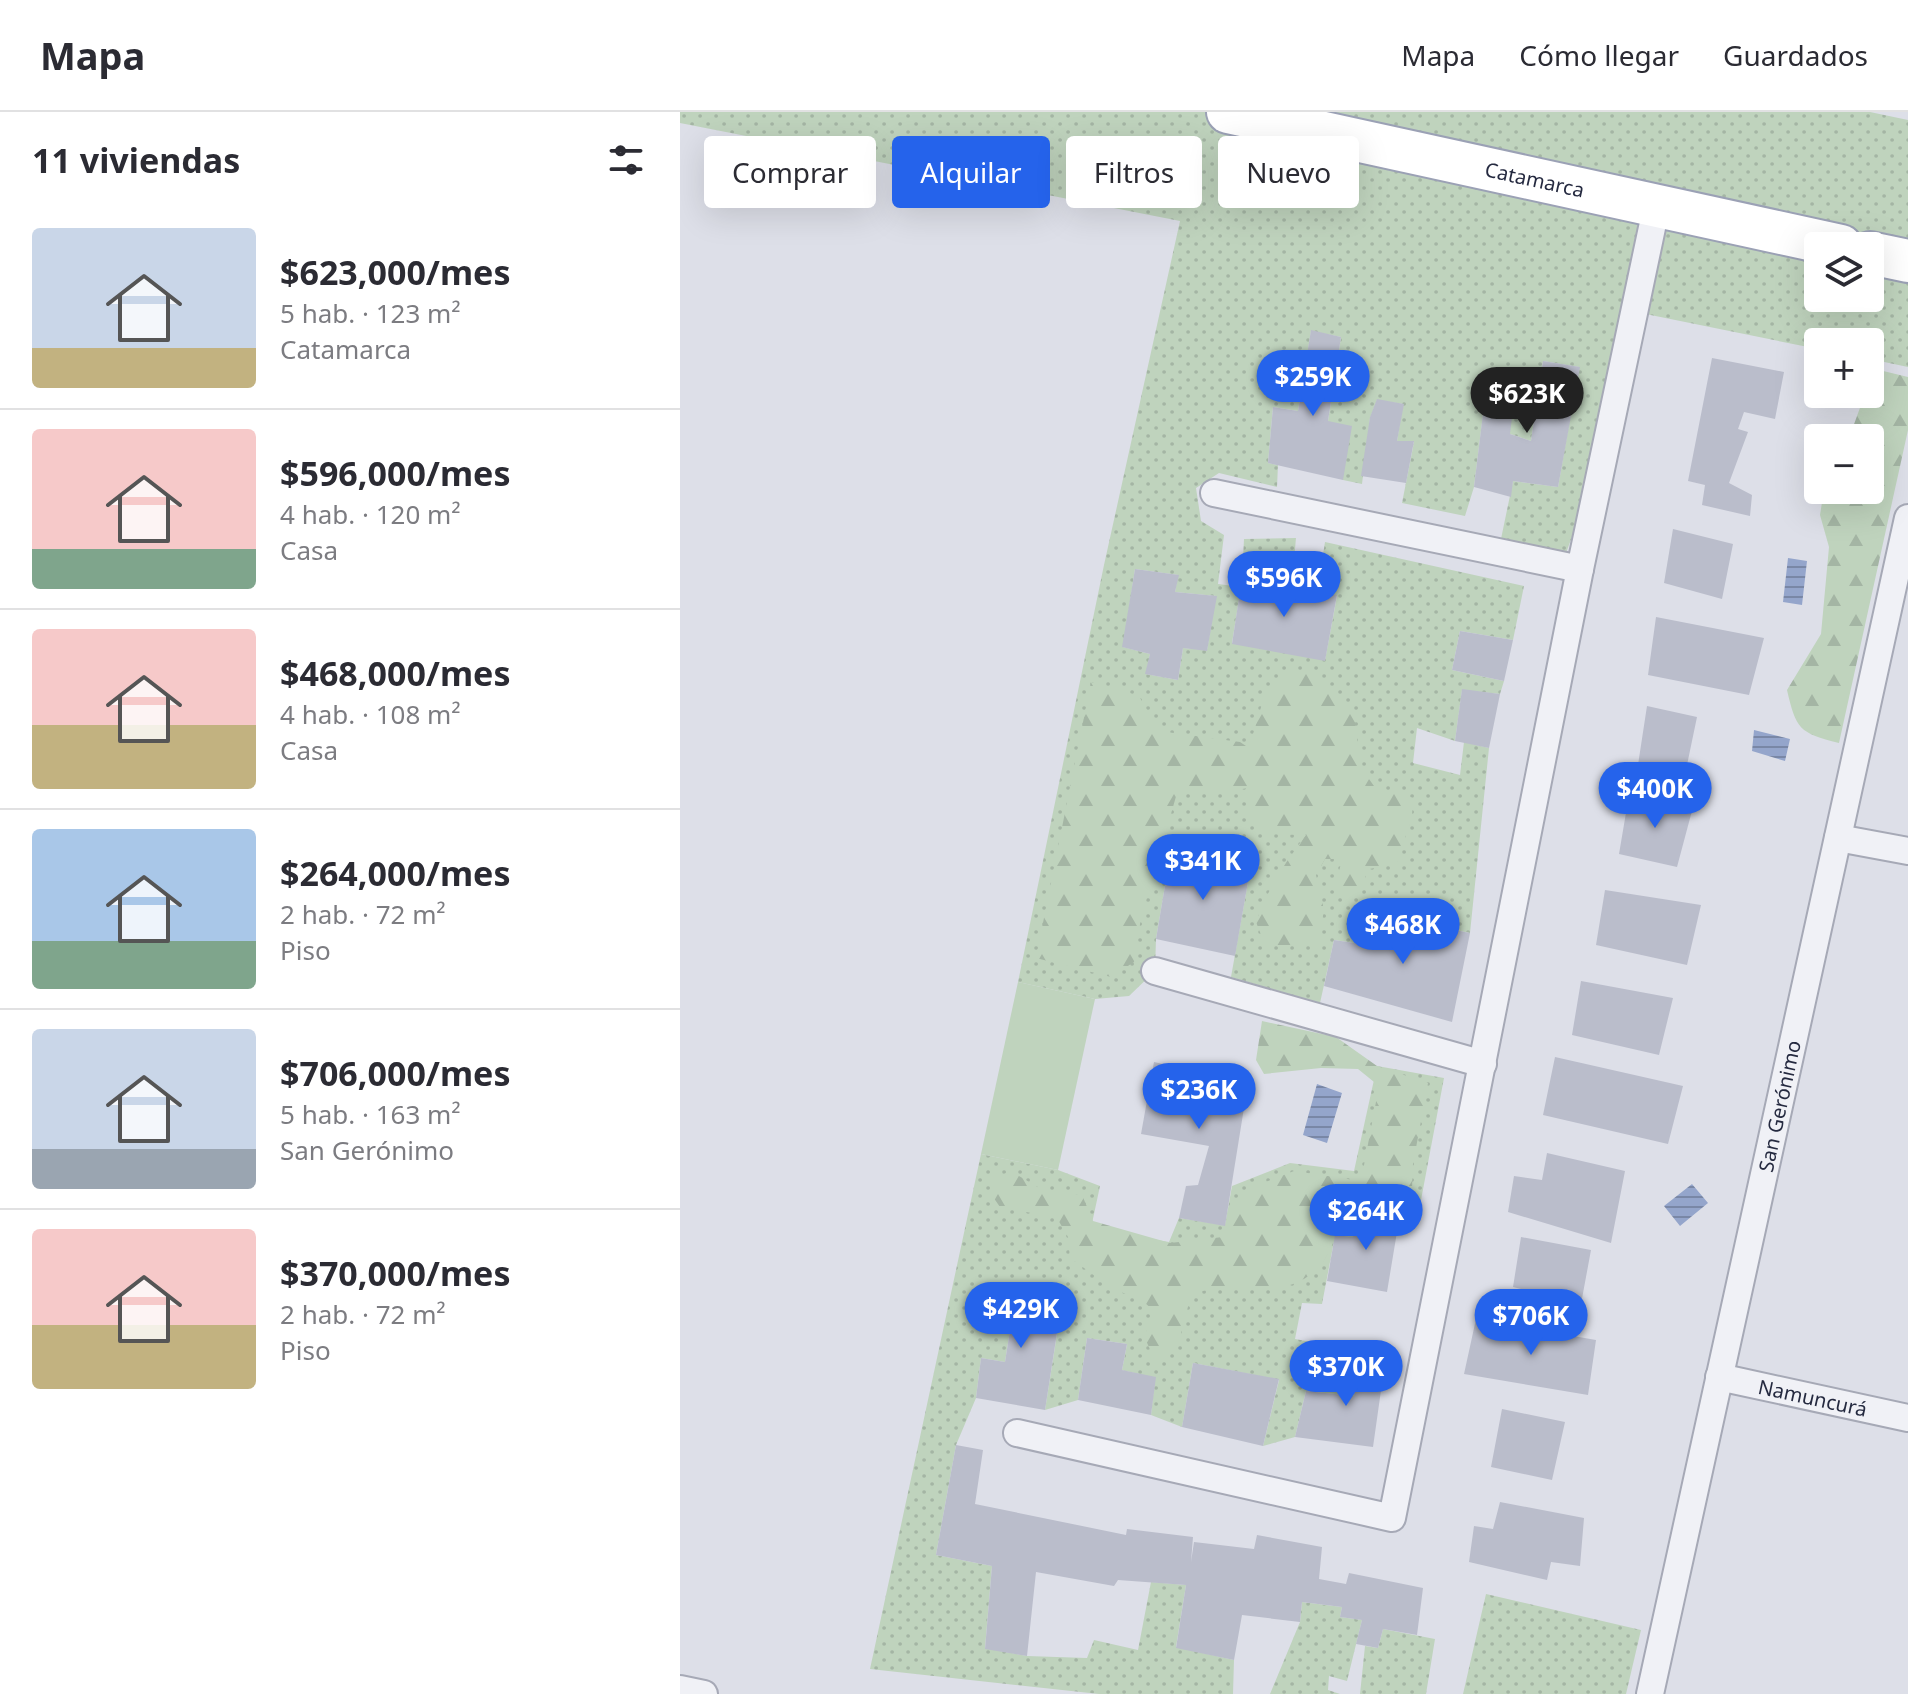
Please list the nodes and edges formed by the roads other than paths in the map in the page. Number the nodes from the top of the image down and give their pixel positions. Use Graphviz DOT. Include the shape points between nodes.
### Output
graph roads {
  1 [pos="1228,112"];
  2 [pos="1284,118"];
  3 [pos="1657,204"];
  4 [pos="1804,238"];
  5 [pos="1884,256"];
  6 [pos="1908,261"];
  7 [pos="1214,493"];
  8 [pos="1908,518"];
  9 [pos="1580,569"];
  10 [pos="1838,838"];
  11 [pos="1908,851"];
  12 [pos="1155,971"];
  13 [pos="1483,1064"];
  14 [pos="1719,1377"];
  15 [pos="1908,1418"];
  16 [pos="1017,1433"];
  17 [pos="680,1689"];
  18 [pos="704,1694"];
  19 [pos="1650,1694"];
  1 -- 2 [label="main road, Catamarca"];
  2 -- 3 [label="main road, Catamarca"];
  3 -- 4 [label="main road, Catamarca"];
  3 -- 9 [label="street"];
  5 -- 6 [label="main road"];
  7 -- 9 [label="street"];
  8 -- 10 [label="street, San Gerónimo"];
  9 -- 13 [label="street"];
  10 -- 11 [label="street"];
  10 -- 14 [label="street, San Gerónimo"];
  12 -- 13 [label="street"];
  13 -- 16 [label="street" via="1392,1518"];
  14 -- 15 [label="street, Namuncurá"];
  14 -- 19 [label="street, San Gerónimo"];
  17 -- 18 [label="street"];
}
